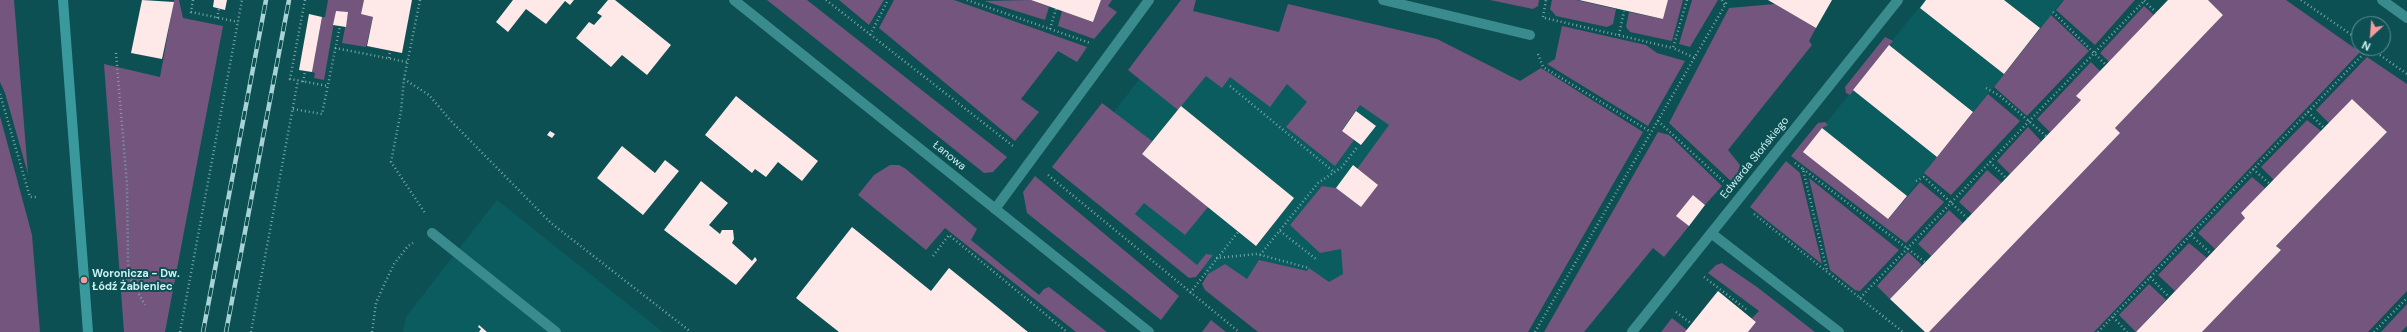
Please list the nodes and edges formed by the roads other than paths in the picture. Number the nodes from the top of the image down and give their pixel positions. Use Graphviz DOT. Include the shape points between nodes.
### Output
graph roads {
  1 [pos="63,0"];
  2 [pos="734,0"];
  3 [pos="1149,0"];
  4 [pos="1383,0"];
  5 [pos="1898,0"];
  6 [pos="2382,0"];
  7 [pos="2407,18"];
  8 [pos="1530,35"];
  9 [pos="995,209"];
  10 [pos="1711,233"];
  11 [pos="432,234"];
  12 [pos="88,332"];
  13 [pos="556,332"];
  14 [pos="1149,332"];
  15 [pos="1632,332"];
  16 [pos="1839,332"];
  1 -- 12 [label="street"];
  2 -- 9 [label="street, Łanowa"];
  3 -- 9 [label="street"];
  4 -- 8 [label="street"];
  5 -- 10 [label="street, Edwarda Słońskiego"];
  6 -- 7 [label="street"];
  9 -- 14 [label="street, Łanowa"];
  10 -- 15 [label="street, Edwarda Słońskiego"];
  10 -- 16 [label="street"];
  11 -- 13 [label="street"];
}
